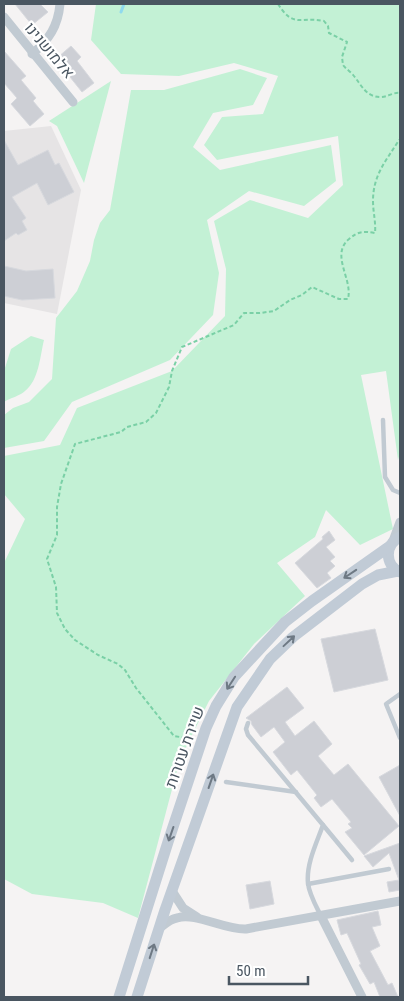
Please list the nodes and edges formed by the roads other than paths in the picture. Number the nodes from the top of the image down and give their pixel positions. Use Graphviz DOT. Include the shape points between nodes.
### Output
graph roads {
  1 [pos="60,4"];
  2 [pos="4,17"];
  3 [pos="32,54"];
  4 [pos="73,102"];
  5 [pos="383,420"];
  6 [pos="400,493"];
  7 [pos="400,522"];
  8 [pos="394,541"];
  9 [pos="399,572"];
  10 [pos="400,694"];
  11 [pos="248,723"];
  12 [pos="400,738"];
  13 [pos="226,782"];
  14 [pos="296,792"];
  15 [pos="323,825"];
  16 [pos="352,860"];
  17 [pos="389,869"];
  18 [pos="308,884"];
  19 [pos="172,891"];
  20 [pos="400,900"];
  21 [pos="321,916"];
  22 [pos="204,920"];
  23 [pos="160,928"];
  24 [pos="120,997"];
  25 [pos="137,997"];
  26 [pos="362,997"];
  1 -- 3 [label="street" via="49,38"];
  2 -- 3 [label="street, אלמושנינו"];
  3 -- 4 [label="street, אלמושנינו"];
  5 -- 6 [label="lane" via="385,478 393,490"];
  7 -- 8 [label="street"];
  8 -- 9 [label="main road" via="388,558"];
  8 -- 24 [label="main road, שיירת עטרות, one-way" via="285,622 234,677 216,706 168,842"];
  19 -- 9 [label="main road, one-way" via="237,707 270,659 322,614 378,575"];
  10 -- 12 [label="lane" via="386,704"];
  11 -- 14 [label="lane" via="248,736"];
  13 -- 14 [label="lane"];
  14 -- 15 [label="lane"];
  15 -- 16 [label="lane"];
  15 -- 18 [label="lane" via="310,865"];
  17 -- 18 [label="lane"];
  18 -- 21 [label="lane"];
  19 -- 22 [label="street" via="183,908"];
  19 -- 23 [label="main road"];
  20 -- 21 [label="street"];
  21 -- 22 [label="street" via="237,929"];
  21 -- 26 [label="street"];
  22 -- 23 [label="street" via="178,917"];
  25 -- 23 [label="main road, one-way"];
}
